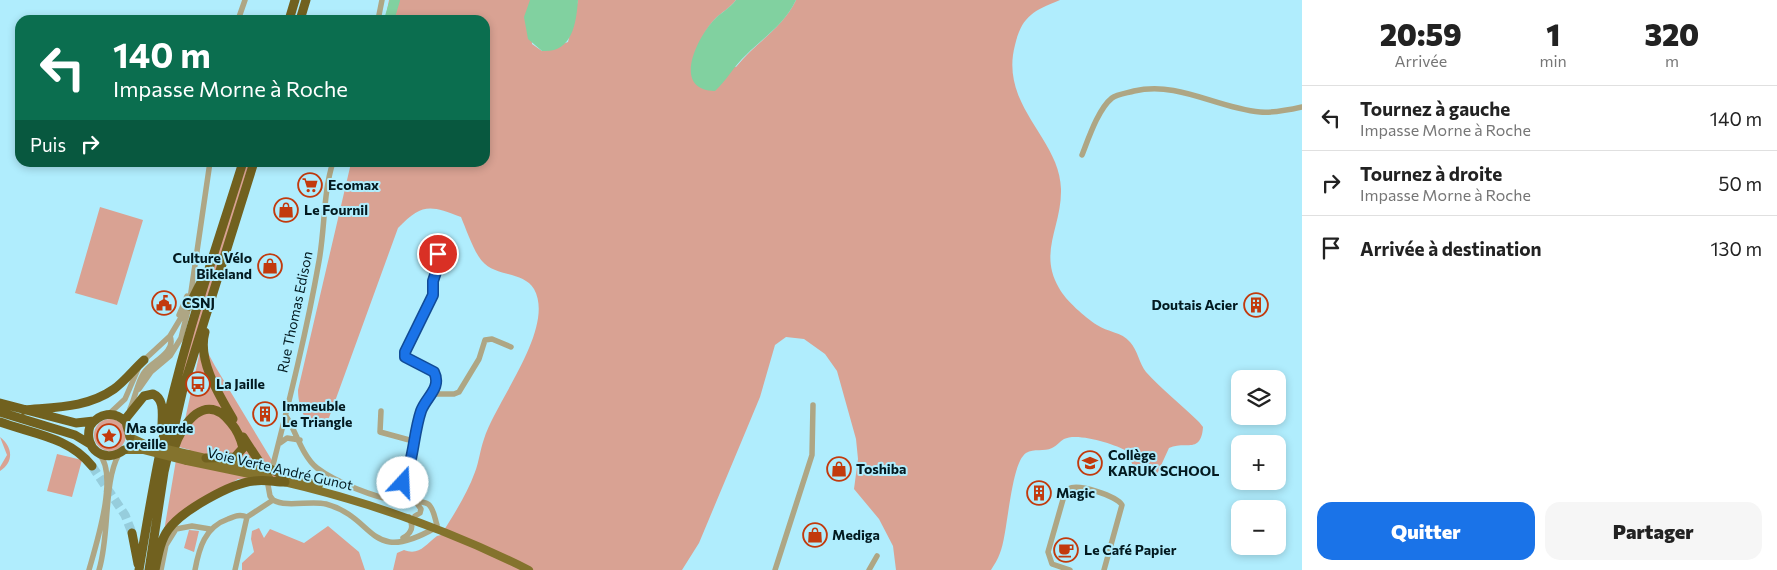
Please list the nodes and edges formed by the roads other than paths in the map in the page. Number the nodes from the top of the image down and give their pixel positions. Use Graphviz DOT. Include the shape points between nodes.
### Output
graph roads {
  1 [pos="244,0"];
  2 [pos="296,0"];
  3 [pos="306,0"];
  4 [pos="382,0"];
  5 [pos="240,15"];
  6 [pos="291,15"];
  7 [pos="302,15"];
  8 [pos="379,15"];
  9 [pos="1302,107"];
  10 [pos="1082,155"];
  11 [pos="209,167"];
  12 [pos="242,167"];
  13 [pos="252,167"];
  14 [pos="332,167"];
  15 [pos="424,245"];
  16 [pos="214,252"];
  17 [pos="224,256"];
  18 [pos="190,290"];
  19 [pos="189,306"];
  20 [pos="171,333"];
  21 [pos="511,347"];
  22 [pos="157,349"];
  23 [pos="144,360"];
  24 [pos="156,361"];
  25 [pos="139,389"];
  26 [pos="433,394"];
  27 [pos="0,403"];
  28 [pos="813,406"];
  29 [pos="24,410"];
  30 [pos="380,411"];
  31 [pos="0,412"];
  32 [pos="109,414"];
  33 [pos="286,416"];
  34 [pos="126,419"];
  35 [pos="94,421"];
  36 [pos="0,422"];
  37 [pos="130,437"];
  38 [pos="300,440"];
  39 [pos="413,441"];
  40 [pos="162,442"];
  41 [pos="90,444"];
  42 [pos="145,447"];
  43 [pos="278,447"];
  44 [pos="122,452"];
  45 [pos="99,454"];
  46 [pos="187,458"];
  47 [pos="206,458"];
  48 [pos="92,466"];
  49 [pos="273,466"];
  50 [pos="285,479"];
  51 [pos="268,485"];
  52 [pos="273,500"];
  53 [pos="416,502"];
  54 [pos="396,507"];
  55 [pos="247,517"];
  56 [pos="412,517"];
  57 [pos="436,527"];
  58 [pos="210,529"];
  59 [pos="132,532"];
  60 [pos="395,541"];
  61 [pos="877,556"];
  62 [pos="91,562"];
  63 [pos="100,566"];
  64 [pos="89,570"];
  65 [pos="139,570"];
  66 [pos="149,570"];
  67 [pos="154,570"];
  68 [pos="161,570"];
  69 [pos="195,570"];
  70 [pos="235,570"];
  71 [pos="529,570"];
  72 [pos="775,570"];
  73 [pos="869,570"];
  74 [pos="1070,570"];
  75 [pos="1104,570"];
  1 -- 5 [label="street"];
  2 -- 6 [label="highway"];
  3 -- 7 [label="highway"];
  4 -- 8 [label="street"];
  9 -- 10 [label="street" via="1261,112 1161,88 1123,94 1112,98 1105,107"];
  11 -- 18 [label="street"];
  12 -- 16 [label="highway"];
  13 -- 17 [label="highway"];
  14 -- 33 [label="street, Rue Thomas Edison" via="318,266"];
  15 -- 26 [label="street" via="438,254 440,260 433,281 433,295 405,357 434,372"];
  16 -- 19 [label="highway"];
  16 -- 40 [label="highway"];
  17 -- 50 [label="highway" via="202,342 203,351 228,412 256,459"];
  17 -- 66 [label="highway" via="195,345 174,425"];
  18 -- 19 [label="street"];
  18 -- 20 [label="street"];
  19 -- 20 [label="street"];
  19 -- 25 [label="street" via="175,349"];
  20 -- 22 [label="street"];
  20 -- 24 [label="street" via="170,348"];
  21 -- 26 [label="street" via="492,339 485,340 480,359 459,392"];
  22 -- 23 [label="street"];
  22 -- 24 [label="street"];
  23 -- 29 [label="highway" via="115,388 92,401"];
  23 -- 32 [label="street" via="125,399"];
  24 -- 25 [label="street" via="145,371"];
  25 -- 34 [label="street"];
  26 -- 39 [label="street" via="422,408"];
  27 -- 29 [label="highway"];
  28 -- 72 [label="street" via="812,455"];
  29 -- 35 [label="highway" via="76,424"];
  30 -- 39 [label="street" via="380,432"];
  31 -- 41 [label="highway" via="75,435"];
  32 -- 34 [label="highway"];
  32 -- 35 [label="highway"];
  33 -- 38 [label="street"];
  33 -- 43 [label="street, Rue Thomas Edison"];
  34 -- 37 [label="highway"];
  34 -- 40 [label="highway" via="144,396 158,396 162,410"];
  35 -- 41 [label="highway" via="88,432"];
  36 -- 48 [label="highway" via="70,446 85,456"];
  37 -- 42 [label="main road, Voie Verte André Gunot"];
  38 -- 43 [label="street" via="284,439"];
  38 -- 54 [label="street" via="309,459 322,471"];
  39 -- 54 [label="street" via="411,462"];
  40 -- 65 [label="highway"];
  41 -- 45 [label="highway"];
  42 -- 44 [label="main road, Voie Verte André Gunot"];
  42 -- 46 [label="main road, Voie Verte André Gunot, bridge"];
  43 -- 49 [label="street, Rue Thomas Edison"];
  44 -- 45 [label="highway" via="110,457"];
  44 -- 63 [label="street" via="111,471 107,530"];
  45 -- 62 [label="street" via="107,471 100,529"];
  46 -- 47 [label="main road, Voie Verte André Gunot"];
  46 -- 50 [label="main road, Voie Verte André Gunot"];
  47 -- 50 [label="main road, Voie Verte André Gunot"];
  47 -- 67 [label="highway" via="235,457 243,448 240,437 225,416 205,409 191,417 178,437 168,477"];
  50 -- 54 [label="main road, Voie Verte André Gunot"];
  50 -- 67 [label="highway" via="237,485 183,516 173,523 164,537"];
  51 -- 52 [label="street"];
  52 -- 55 [label="street"];
  52 -- 60 [label="street" via="316,502 335,507 354,518 377,539"];
  53 -- 54 [label="street"];
  53 -- 56 [label="street" via="420,513"];
  53 -- 57 [label="street" via="429,505"];
  54 -- 56 [label="main road, Voie Verte André Gunot"];
  55 -- 58 [label="street" via="238,515"];
  55 -- 70 [label="street"];
  56 -- 57 [label="main road, Voie Verte André Gunot"];
  56 -- 60 [label="street" via="409,534"];
  57 -- 60 [label="street" via="407,540"];
  57 -- 71 [label="main road, Voie Verte André Gunot"];
  58 -- 68 [label="street" via="176,528 166,545"];
  58 -- 69 [label="street" via="202,542"];
  59 -- 65 [label="highway"];
  61 -- 73 [label="street"];
  62 -- 63 [label="street" via="92,568"];
  62 -- 64 [label="street"];
  74 -- 75 [label="street" via="1052,564 1048,552 1064,496 1069,489 1076,487 1112,496 1122,505"];
}
